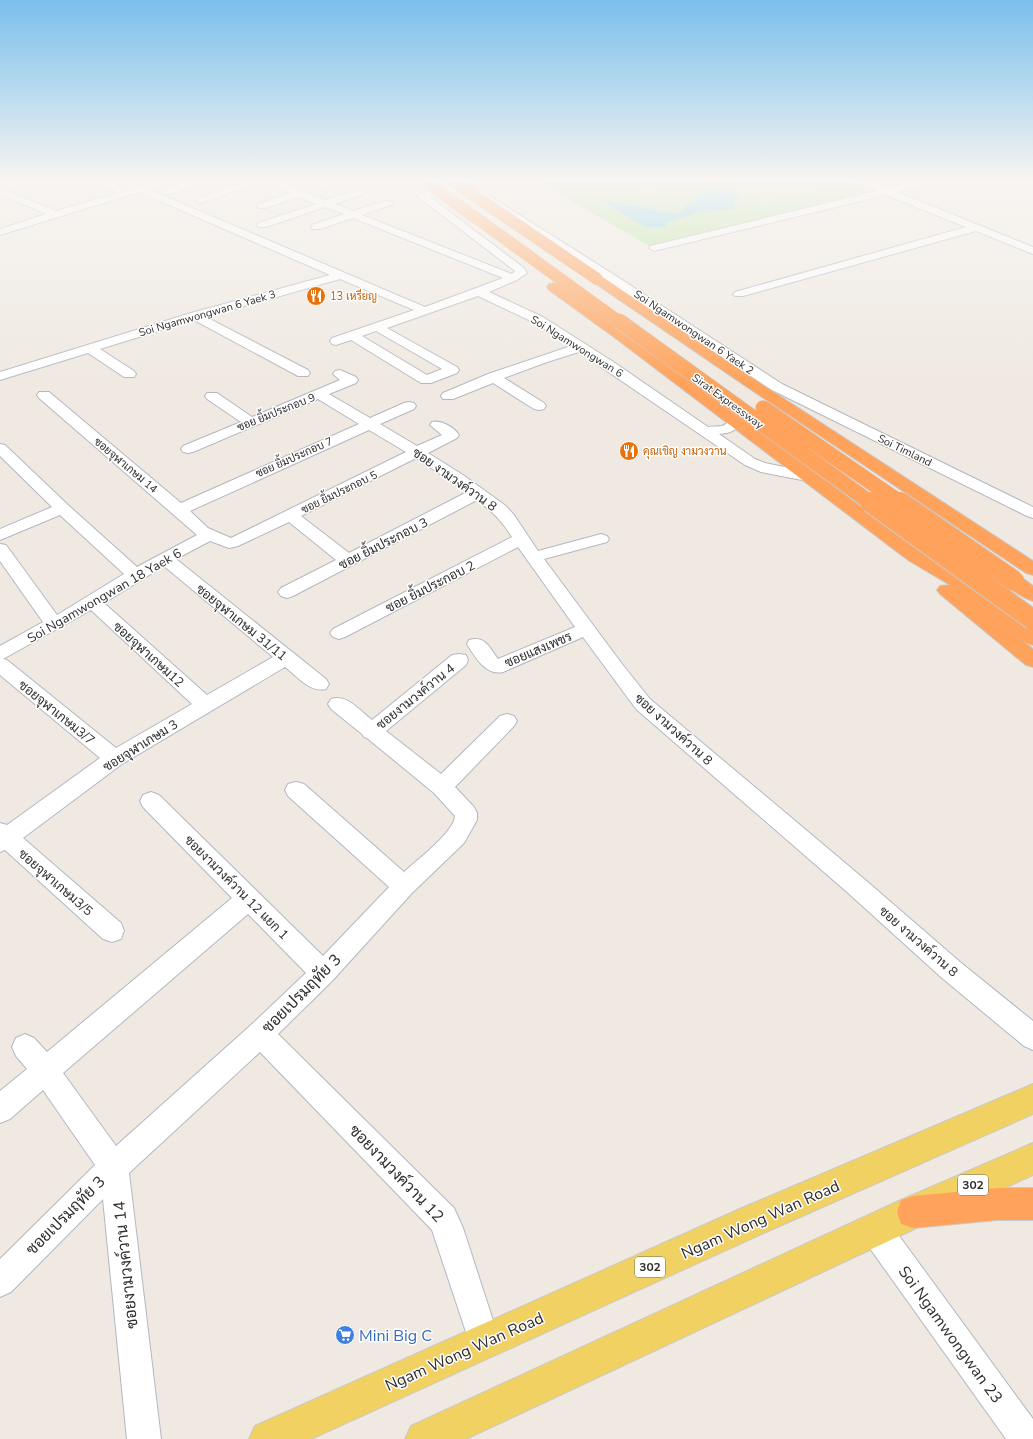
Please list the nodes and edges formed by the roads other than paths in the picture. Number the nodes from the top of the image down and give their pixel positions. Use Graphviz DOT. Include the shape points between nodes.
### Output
graph roads {
  1 [pos="279,248"];
  2 [pos="438,248"];
  3 [pos="491,248"];
  4 [pos="503,248"];
  5 [pos="509,248"];
  6 [pos="536,248"];
  7 [pos="559,248"];
  8 [pos="570,248"];
  9 [pos="904,248"];
  10 [pos="609,261"];
  11 [pos="593,270"];
  12 [pos="341,274"];
  13 [pos="513,278"];
  14 [pos="479,292"];
  15 [pos="739,294"];
  16 [pos="425,311"];
  17 [pos="195,316"];
  18 [pos="661,323"];
  19 [pos="378,327"];
  20 [pos="390,334"];
  21 [pos="619,334"];
  22 [pos="352,335"];
  23 [pos="336,341"];
  24 [pos="365,343"];
  25 [pos="581,347"];
  26 [pos="89,348"];
  27 [pos="303,373"];
  28 [pos="129,374"];
  29 [pos="340,374"];
  30 [pos="0,376"];
  31 [pos="493,378"];
  32 [pos="769,389"];
  33 [pos="318,394"];
  34 [pos="44,395"];
  35 [pos="212,396"];
  36 [pos="448,396"];
  37 [pos="409,406"];
  38 [pos="539,406"];
  39 [pos="251,422"];
  40 [pos="736,422"];
  41 [pos="369,423"];
  42 [pos="437,426"];
  43 [pos="705,431"];
  44 [pos="0,448"];
  45 [pos="188,449"];
  46 [pos="418,453"];
  47 [pos="812,477"];
  48 [pos="478,493"];
  49 [pos="62,508"];
  50 [pos="179,510"];
  51 [pos="1033,513"];
  52 [pos="291,516"];
  53 [pos="0,534"];
  54 [pos="208,535"];
  55 [pos="521,539"];
  56 [pos="600,539"];
  57 [pos="0,550"];
  58 [pos="915,556"];
  59 [pos="534,557"];
  60 [pos="165,559"];
  61 [pos="348,561"];
  62 [pos="1033,569"];
  63 [pos="135,575"];
  64 [pos="287,592"];
  65 [pos="1033,594"];
  66 [pos="93,602"];
  67 [pos="54,624"];
  68 [pos="586,629"];
  69 [pos="1030,630"];
  70 [pos="339,633"];
  71 [pos="476,644"];
  72 [pos="0,654"];
  73 [pos="286,658"];
  74 [pos="459,660"];
  75 [pos="1033,660"];
  76 [pos="0,665"];
  77 [pos="320,684"];
  78 [pos="338,704"];
  79 [pos="206,705"];
  80 [pos="507,721"];
  81 [pos="371,732"];
  82 [pos="115,758"];
  83 [pos="442,787"];
  84 [pos="296,790"];
  85 [pos="151,801"];
  86 [pos="2,838"];
  87 [pos="404,886"];
  88 [pos="248,899"];
  89 [pos="112,931"];
  90 [pos="323,973"];
  91 [pos="260,1034"];
  92 [pos="1033,1037"];
  93 [pos="25,1047"];
  94 [pos="45,1070"];
  95 [pos="1033,1099"];
  96 [pos="0,1109"];
  97 [pos="1033,1158"];
  98 [pos="114,1167"];
  99 [pos="1033,1204"];
  100 [pos="913,1212"];
  101 [pos="875,1230"];
  102 [pos="0,1281"];
  103 [pos="484,1342"];
  104 [pos="144,1439"];
  105 [pos="268,1439"];
  106 [pos="424,1439"];
  107 [pos="1027,1439"];
  1 -- 12 [label="street"];
  2 -- 13 [label="street"];
  3 -- 13 [label="street" via="520,270 521,273"];
  4 -- 21 [label="highway"];
  5 -- 69 [label="highway, Sirat Expressway, bridge"];
  6 -- 65 [label="highway, Sirat Expressway, bridge"];
  7 -- 11 [label="highway, bridge"];
  8 -- 11 [label="street, Soi Ngamwongwan 6 Yaek 2"];
  9 -- 15 [label="street"];
  10 -- 11 [label="street"];
  11 -- 18 [label="highway"];
  11 -- 32 [label="street, Soi Ngamwongwan 6 Yaek 2"];
  12 -- 16 [label="street"];
  12 -- 17 [label="street, Soi Ngamwongwan 6 Yaek 3"];
  13 -- 14 [label="street"];
  14 -- 16 [label="street"];
  14 -- 25 [label="street, Soi Ngamwongwan 6" via="539,320"];
  16 -- 19 [label="street"];
  17 -- 26 [label="street, Soi Ngamwongwan 6 Yaek 3"];
  17 -- 27 [label="street"];
  18 -- 21 [label="highway" via="645,320 628,321 618,328"];
  18 -- 32 [label="highway"];
  19 -- 20 [label="street"];
  19 -- 22 [label="street"];
  20 -- 24 [label="street"];
  20 -- 24 [label="street" via="452,370 426,380"];
  21 -- 40 [label="highway"];
  22 -- 23 [label="street"];
  22 -- 24 [label="street"];
  25 -- 31 [label="street"];
  25 -- 43 [label="street, Soi Ngamwongwan 6"];
  26 -- 28 [label="street"];
  26 -- 30 [label="street, Soi Ngamwongwan 6 Yaek 3"];
  29 -- 33 [label="street, ซอย ยิ้มประกอบ 9" via="351,380"];
  31 -- 36 [label="street"];
  31 -- 38 [label="street"];
  32 -- 51 [label="street, Soi Timland"];
  32 -- 62 [label="highway"];
  33 -- 39 [label="street, ซอย ยิ้มประกอบ 9"];
  33 -- 41 [label="street, ซอย งามวงค์วาน 8"];
  34 -- 50 [label="street, ซอยจุฬาเกษม 14"];
  35 -- 39 [label="street"];
  37 -- 41 [label="street, ซอย ยิ้มประกอบ 7"];
  39 -- 45 [label="street, ซอย ยิ้มประกอบ 9"];
  40 -- 43 [label="street" via="730,428"];
  40 -- 47 [label="highway"];
  41 -- 46 [label="street, ซอย งามวงค์วาน 8"];
  41 -- 50 [label="street, ซอย ยิ้มประกอบ 7"];
  42 -- 46 [label="street, ซอย ยิ้มประกอบ 5" via="452,436"];
  43 -- 47 [label="street, Soi Ngamwongwan 6" via="761,467"];
  44 -- 49 [label="street"];
  46 -- 48 [label="street, ซอย งามวงค์วาน 8"];
  46 -- 52 [label="street, ซอย ยิ้มประกอบ 5"];
  47 -- 58 [label="highway"];
  48 -- 55 [label="street, ซอย งามวงค์วาน 8" via="500,509"];
  48 -- 61 [label="street, ซอย ยิ้มประกอบ 3"];
  49 -- 53 [label="street"];
  49 -- 63 [label="street"];
  50 -- 54 [label="street, ซอยจุฬาเกษม 14"];
  52 -- 54 [label="street, ซอย ยิ้มประกอบ 5" via="235,543"];
  52 -- 61 [label="street"];
  54 -- 60 [label="street, Soi Ngamwongwan 18 Yaek 6"];
  55 -- 59 [label="street, ซอย งามวงค์วาน 8"];
  55 -- 70 [label="street, ซอย ยิ้มประกอบ 2"];
  56 -- 59 [label="street"];
  57 -- 67 [label="street"];
  58 -- 69 [label="highway" via="956,580"];
  58 -- 75 [label="highway" via="940,584"];
  59 -- 68 [label="street, ซอย งามวงค์วาน 8"];
  60 -- 63 [label="street, Soi Ngamwongwan 18 Yaek 6"];
  60 -- 73 [label="street, ซอยจุฬาเกษม 31/11"];
  61 -- 64 [label="street, ซอย ยิ้มประกอบ 3"];
  63 -- 66 [label="street, Soi Ngamwongwan 18 Yaek 6"];
  66 -- 67 [label="street, Soi Ngamwongwan 18 Yaek 6"];
  66 -- 79 [label="street, ซอยจุฬาเกษม12"];
  67 -- 72 [label="street, Soi Ngamwongwan 18 Yaek 6"];
  68 -- 71 [label="street, ซอยแสงเพชร" via="496,667"];
  68 -- 92 [label="street, ซอย งามวงค์วาน 8" via="643,704 849,879 951,970"];
  73 -- 77 [label="street, ซอยจุฬาเกษม 31/11"];
  73 -- 79 [label="street, ซอยจุฬาเกษม 3"];
  74 -- 81 [label="street, ซอยงามวงค์วาน 4"];
  76 -- 82 [label="street, ซอยจุฬาเกษม3/7"];
  78 -- 81 [label="street, ซอยเปรมฤทัย 3"];
  79 -- 82 [label="street, ซอยจุฬาเกษม 3"];
  80 -- 83 [label="street"];
  81 -- 83 [label="street, ซอยเปรมฤทัย 3"];
  82 -- 86 [label="street, ซอยจุฬาเกษม 3"];
  83 -- 87 [label="street, ซอยเปรมฤทัย 3" via="466,813 466,820 456,837"];
  84 -- 87 [label="street"];
  85 -- 88 [label="street, ซอยงามวงค์วาน 12 แยก 1"];
  86 -- 89 [label="street, ซอยจุฬาเกษม3/5"];
  87 -- 90 [label="street, ซอยเปรมฤทัย 3"];
  88 -- 90 [label="street, ซอยงามวงค์วาน 12 แยก 1"];
  88 -- 94 [label="street"];
  90 -- 91 [label="street, ซอยเปรมฤทัย 3"];
  91 -- 98 [label="street, ซอยเปรมฤทัย 3"];
  91 -- 103 [label="street, ซอยงามวงค์วาน 12" via="443,1219"];
  93 -- 94 [label="street, ซอยงามวงค์วาน 14"];
  94 -- 96 [label="street"];
  94 -- 98 [label="street, ซอยงามวงค์วาน 14"];
  95 -- 103 [label="main road, Ngam Wong Wan Road / 302" via="754,1220"];
  97 -- 100 [label="main road, 302"];
  98 -- 102 [label="street, ซอยเปรมฤทัย 3"];
  98 -- 104 [label="street, ซอยงามวงค์วาน 14"];
  99 -- 100 [label="highway" via="998,1204"];
  100 -- 101 [label="main road, 302"];
  101 -- 106 [label="main road, 302"];
  101 -- 107 [label="street, Soi Ngamwongwan 23"];
  103 -- 105 [label="main road, Ngam Wong Wan Road / 302"];
}
